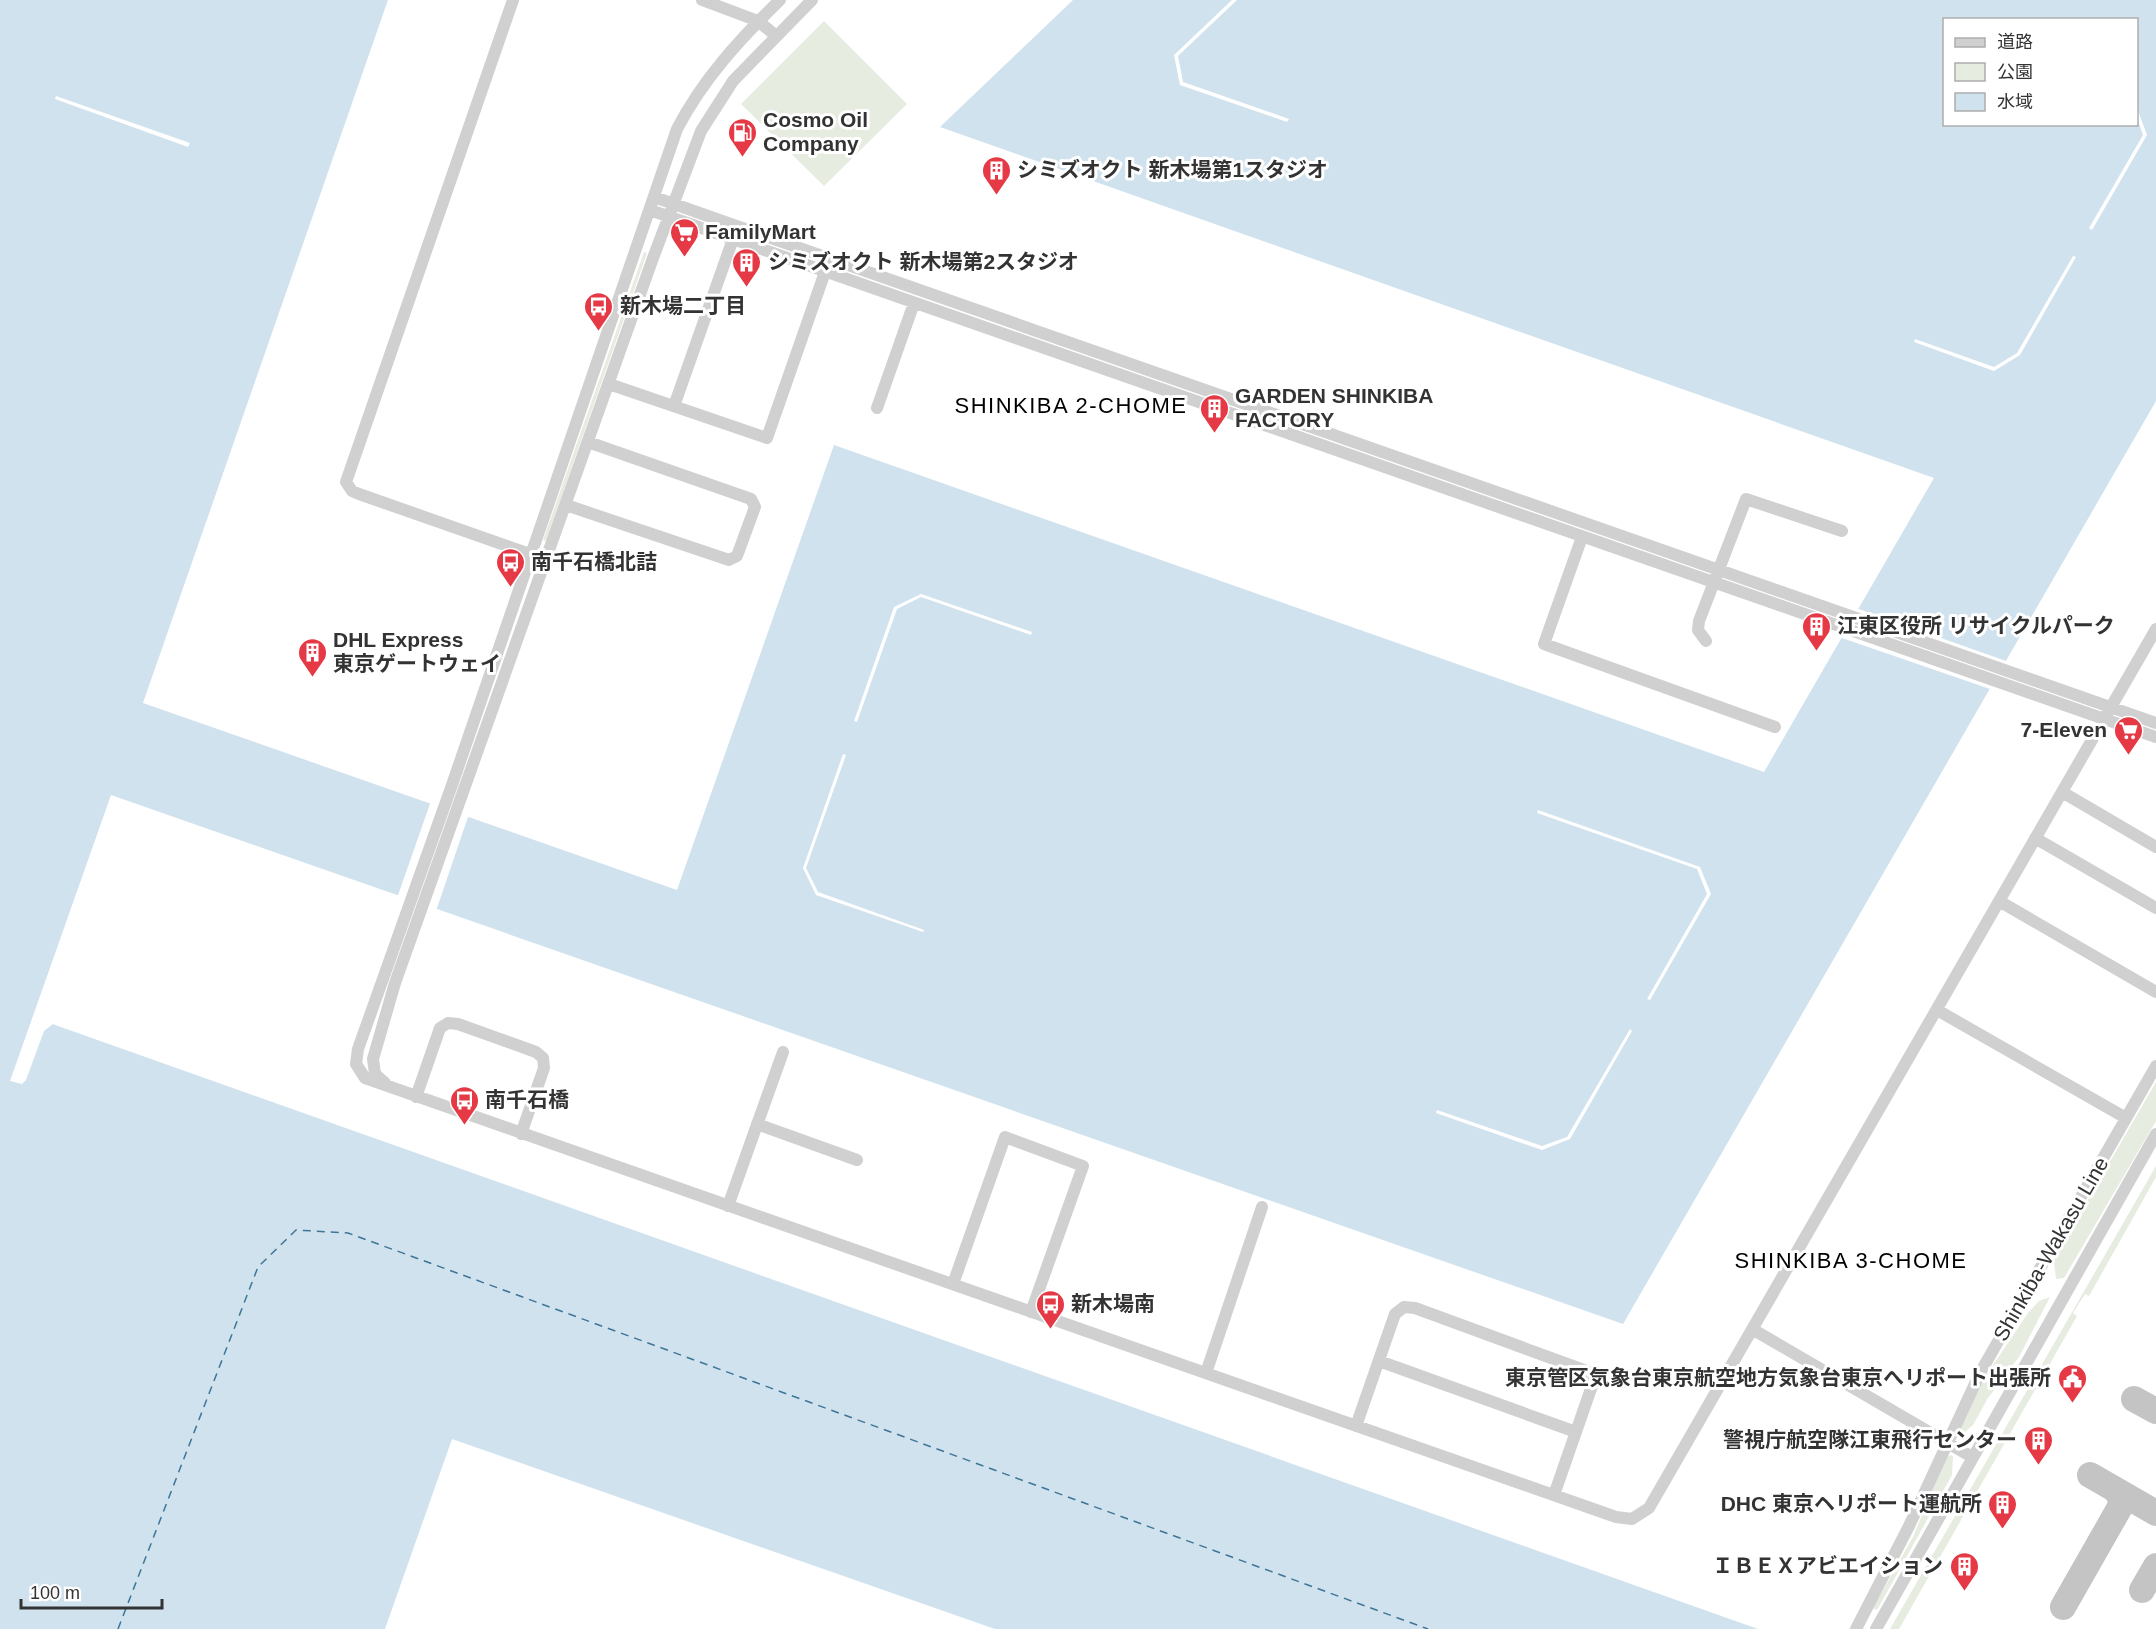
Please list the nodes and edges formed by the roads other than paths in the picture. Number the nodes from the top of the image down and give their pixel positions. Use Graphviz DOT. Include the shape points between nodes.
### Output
graph roads {
  1 [pos="513,0"];
  2 [pos="702,0"];
  3 [pos="780,0"];
  4 [pos="812,0"];
  5 [pos="758,21"];
  6 [pos="775,35"];
  7 [pos="654,197"];
  8 [pos="674,204"];
  9 [pos="650,210"];
  10 [pos="668,217"];
  11 [pos="733,240"];
  12 [pos="825,272"];
  13 [pos="914,303"];
  14 [pos="1047,335"];
  15 [pos="1042,348"];
  16 [pos="609,384"];
  17 [pos="674,406"];
  18 [pos="877,408"];
  19 [pos="588,442"];
  20 [pos="1392,457"];
  21 [pos="1388,469"];
  22 [pos="566,505"];
  23 [pos="1842,531"];
  24 [pos="1582,537"];
  25 [pos="530,554"];
  26 [pos="547,560"];
  27 [pos="1720,571"];
  28 [pos="1713,583"];
  29 [pos="1808,609"];
  30 [pos="2156,628"];
  31 [pos="1706,641"];
  32 [pos="2107,713"];
  33 [pos="2156,723"];
  34 [pos="1775,727"];
  35 [pos="2156,737"];
  36 [pos="458,787"];
  37 [pos="2062,792"];
  38 [pos="2035,838"];
  39 [pos="2156,847"];
  40 [pos="1999,902"];
  41 [pos="2156,908"];
  42 [pos="2156,992"];
  43 [pos="1936,1010"];
  44 [pos="783,1052"];
  45 [pos="2156,1066"];
  46 [pos="416,1097"];
  47 [pos="2126,1118"];
  48 [pos="758,1124"];
  49 [pos="521,1134"];
  50 [pos="2156,1134"];
  51 [pos="857,1160"];
  52 [pos="728,1206"];
  53 [pos="1262,1207"];
  54 [pos="952,1284"];
  55 [pos="1031,1312"];
  56 [pos="1752,1329"];
  57 [pos="1379,1361"];
  58 [pos="1206,1373"];
  59 [pos="1356,1426"];
  60 [pos="1576,1432"];
  61 [pos="1947,1442"];
  62 [pos="1972,1457"];
  63 [pos="1554,1495"];
  64 [pos="1856,1629"];
  65 [pos="1875,1629"];
  1 -- 25 [label="street" via="346,482 359,494"];
  2 -- 5 [label="street"];
  3 -- 5 [label="street"];
  4 -- 6 [label="street"];
  5 -- 6 [label="street"];
  5 -- 7 [label="street" via="692,100 677,129"];
  6 -- 8 [label="street" via="733,81 701,131"];
  7 -- 8 [label="street"];
  7 -- 9 [label="street"];
  8 -- 10 [label="street"];
  8 -- 14 [label="street"];
  9 -- 10 [label="street"];
  9 -- 25 [label="street"];
  10 -- 11 [label="street"];
  10 -- 16 [label="street"];
  11 -- 12 [label="street"];
  11 -- 17 [label="street"];
  12 -- 13 [label="street"];
  12 -- 17 [label="street" via="767,438"];
  13 -- 15 [label="street"];
  13 -- 18 [label="street"];
  14 -- 15 [label="street"];
  14 -- 20 [label="street"];
  15 -- 21 [label="street"];
  16 -- 17 [label="street"];
  16 -- 19 [label="street"];
  19 -- 22 [label="street"];
  19 -- 22 [label="street" via="751,499 754,510 737,556 729,560"];
  20 -- 21 [label="street"];
  20 -- 27 [label="street"];
  21 -- 24 [label="street"];
  22 -- 26 [label="street"];
  23 -- 27 [label="street" via="1746,499"];
  24 -- 28 [label="street"];
  24 -- 34 [label="street" via="1544,644"];
  25 -- 26 [label="street"];
  25 -- 36 [label="street"];
  26 -- 36 [label="street"];
  27 -- 28 [label="street"];
  27 -- 29 [label="street"];
  28 -- 29 [label="street"];
  28 -- 31 [label="street" via="1699,621 1698,630"];
  29 -- 32 [label="street"];
  30 -- 32 [label="street"];
  32 -- 33 [label="street"];
  32 -- 35 [label="street"];
  32 -- 37 [label="street"];
  36 -- 46 [label="street" via="390,981 358,1049 356,1064 365,1078"];
  37 -- 38 [label="street"];
  37 -- 39 [label="street"];
  38 -- 40 [label="street"];
  38 -- 41 [label="street"];
  40 -- 42 [label="street"];
  40 -- 43 [label="street"];
  43 -- 47 [label="street"];
  43 -- 56 [label="street"];
  44 -- 48 [label="street"];
  45 -- 47 [label="street, Shinkiba-Wakasu Line"];
  46 -- 49 [label="street"];
  46 -- 49 [label="street" via="440,1028 448,1023 458,1024 543,1058 544,1068"];
  47 -- 61 [label="street, Shinkiba-Wakasu Line" via="1990,1355"];
  48 -- 51 [label="street"];
  48 -- 52 [label="street"];
  49 -- 52 [label="street"];
  50 -- 62 [label="street, Shinkiba-Wakasu Line"];
  52 -- 54 [label="street"];
  53 -- 58 [label="street"];
  54 -- 55 [label="street"];
  54 -- 55 [label="street" via="1005,1137 1083,1166"];
  55 -- 58 [label="street"];
  56 -- 61 [label="street"];
  56 -- 63 [label="street" via="1643,1515 1624,1520"];
  57 -- 59 [label="street"];
  57 -- 60 [label="street"];
  57 -- 60 [label="street" via="1395,1314 1404,1306 1543,1353 1592,1373 1593,1383"];
  58 -- 59 [label="street"];
  59 -- 63 [label="street"];
  60 -- 63 [label="street"];
  61 -- 62 [label="street"];
  61 -- 64 [label="street, Shinkiba-Wakasu Line"];
  62 -- 65 [label="street, Shinkiba-Wakasu Line"];
}
